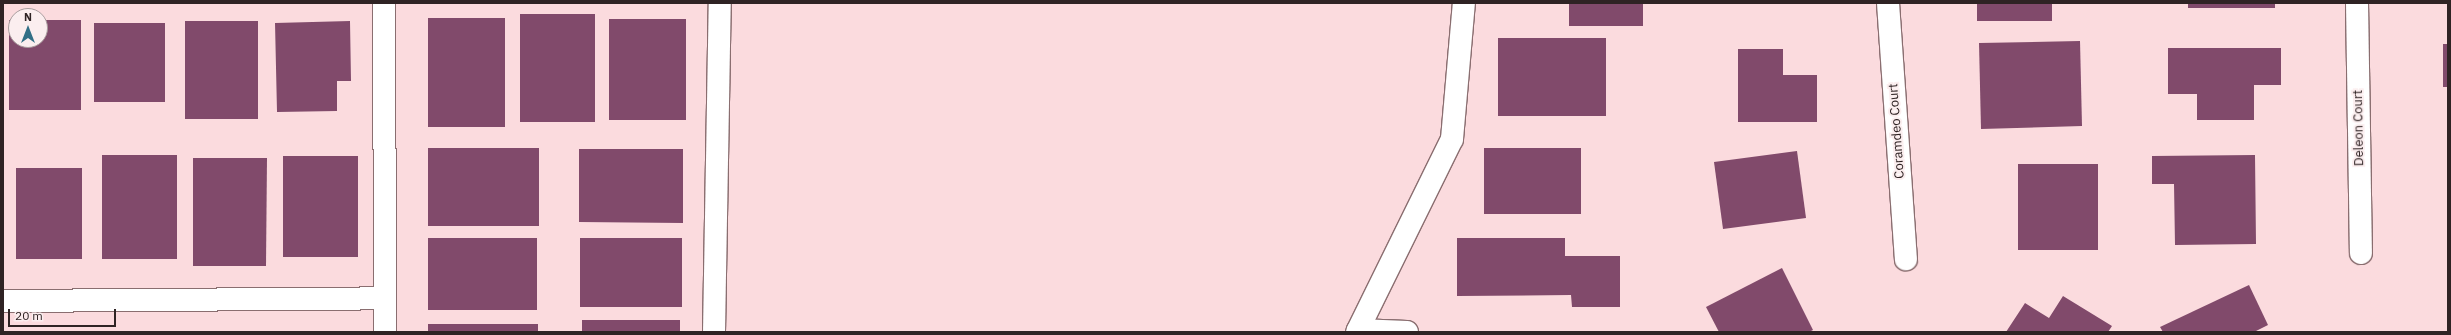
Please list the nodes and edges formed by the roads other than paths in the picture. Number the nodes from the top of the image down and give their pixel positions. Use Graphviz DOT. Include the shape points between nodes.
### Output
graph roads {
  1 [pos="384,3"];
  2 [pos="720,3"];
  3 [pos="1464,3"];
  4 [pos="1888,3"];
  5 [pos="2357,3"];
  6 [pos="2361,253"];
  7 [pos="1906,259"];
  8 [pos="385,298"];
  9 [pos="3,300"];
  10 [pos="1358,331"];
  11 [pos="385,332"];
  12 [pos="714,332"];
  13 [pos="1407,332"];
  1 -- 8 [label="street"];
  2 -- 12 [label="street"];
  3 -- 10 [label="street" via="1452,139"];
  4 -- 7 [label="street, Coramdeo Court"];
  5 -- 6 [label="street, Deleon Court"];
  8 -- 9 [label="street"];
  8 -- 11 [label="street"];
  10 -- 13 [label="street"];
}
